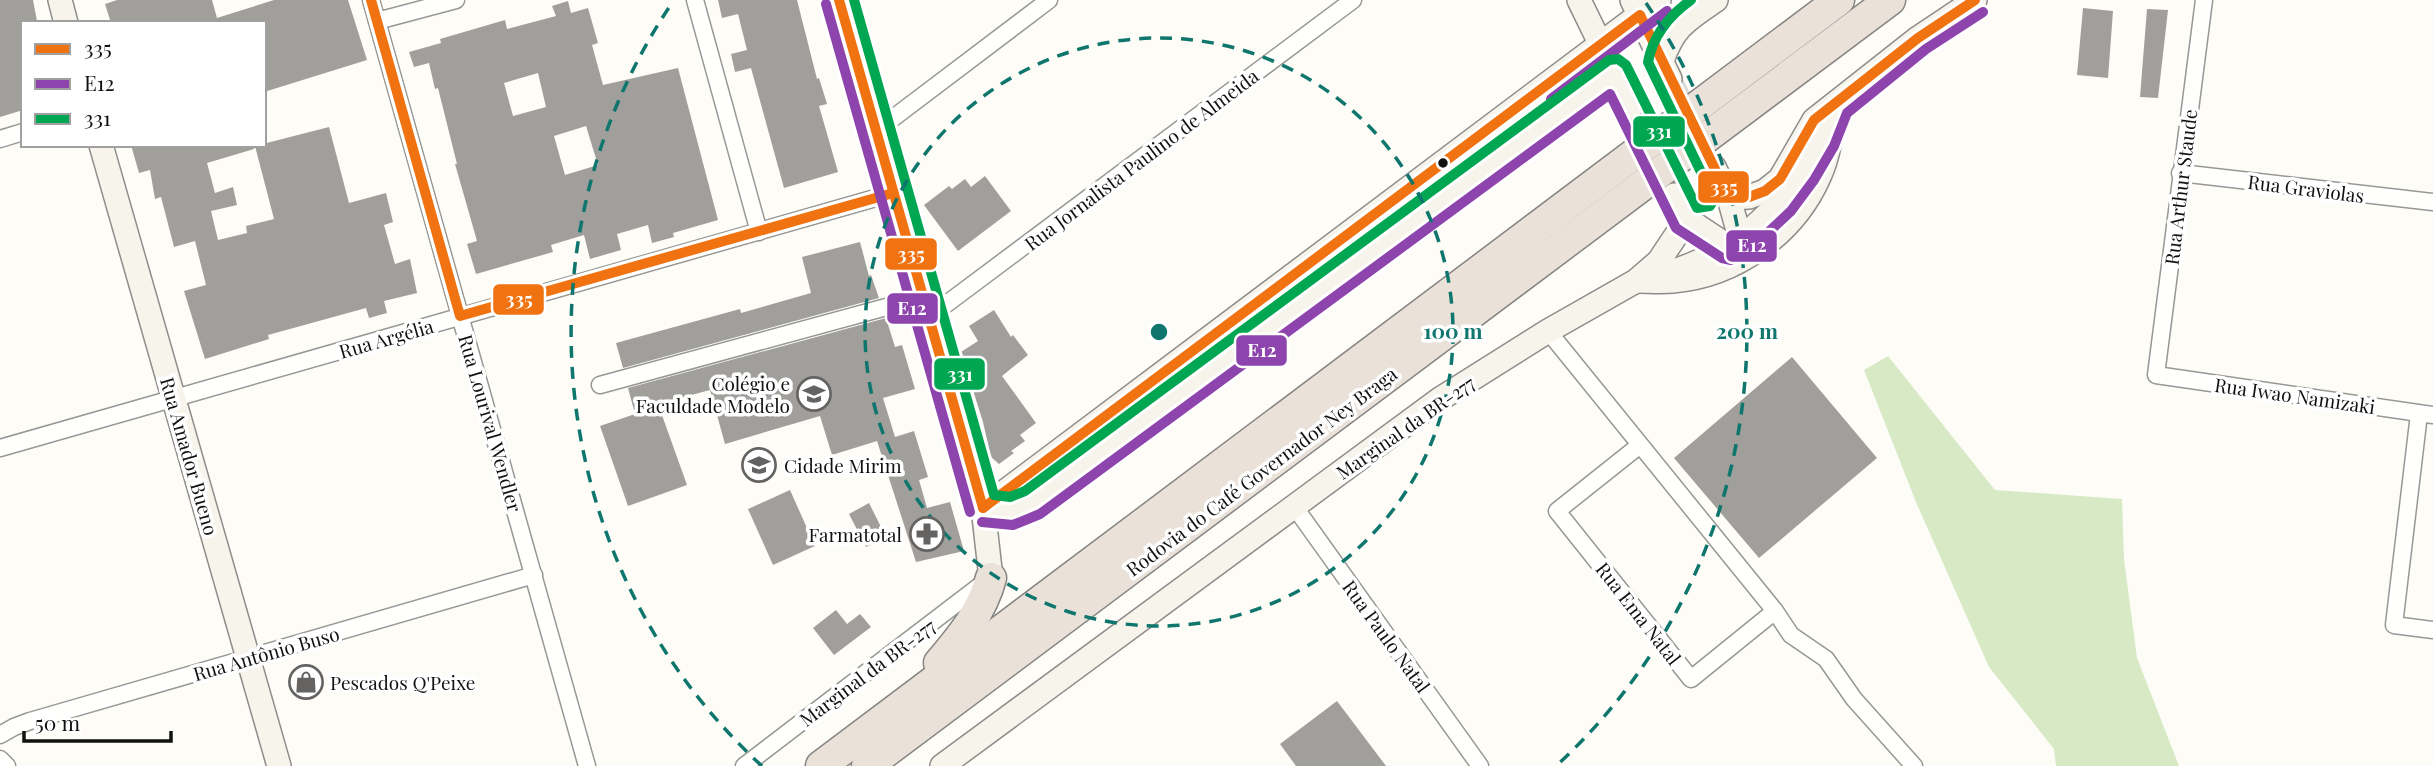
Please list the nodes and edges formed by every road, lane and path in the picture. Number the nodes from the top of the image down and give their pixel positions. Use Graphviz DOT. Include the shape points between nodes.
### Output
graph roads {
  1 [pos="60,0"];
  2 [pos="371,0"];
  3 [pos="456,0"];
  4 [pos="695,0"];
  5 [pos="839,0"];
  6 [pos="1049,0"];
  7 [pos="1353,0"];
  8 [pos="1579,0"];
  9 [pos="1660,0"];
  10 [pos="1716,0"];
  11 [pos="1839,0"];
  12 [pos="1890,0"];
  13 [pos="1975,0"];
  14 [pos="2204,0"];
  15 [pos="1636,8"];
  16 [pos="65,21"];
  17 [pos="377,21"];
  18 [pos="1601,45"];
  19 [pos="1615,73"];
  20 [pos="1835,104"];
  21 [pos="1631,107"];
  22 [pos="876,131"];
  23 [pos="21,133"];
  24 [pos="0,139"];
  25 [pos="103,147"];
  26 [pos="1714,167"];
  27 [pos="2180,173"];
  28 [pos="893,193"];
  29 [pos="1674,195"];
  30 [pos="1729,198"];
  31 [pos="2433,202"];
  32 [pos="1687,219"];
  33 [pos="760,232"];
  34 [pos="1734,242"];
  35 [pos="1636,281"];
  36 [pos="926,307"];
  37 [pos="460,316"];
  38 [pos="1548,331"];
  39 [pos="2156,375"];
  40 [pos="600,385"];
  41 [pos="174,398"];
  42 [pos="2426,415"];
  43 [pos="1640,446"];
  44 [pos="0,448"];
  45 [pos="1294,506"];
  46 [pos="983,508"];
  47 [pos="534,575"];
  48 [pos="991,578"];
  49 [pos="1775,611"];
  50 [pos="2433,630"];
  51 [pos="248,658"];
  52 [pos="908,701"];
  53 [pos="0,735"];
  54 [pos="0,759"];
  55 [pos="7,766"];
  56 [pos="279,766"];
  57 [pos="587,766"];
  58 [pos="744,766"];
  59 [pos="821,766"];
  60 [pos="867,766"];
  61 [pos="942,766"];
  62 [pos="1480,766"];
  63 [pos="1914,766"];
  1 -- 16 [label="street"];
  2 -- 17 [label="street, Rua Lourival Wendler"];
  3 -- 17 [label="street"];
  4 -- 33 [label="street"];
  5 -- 22 [label="street"];
  6 -- 22 [label="street"];
  7 -- 36 [label="street, Rua Jornalista Paulino de Almeida"];
  8 -- 18 [label="street"];
  9 -- 15 [label="street"];
  10 -- 15 [label="street" via="1680,26 1669,40 1666,70"];
  11 -- 52 [label="highway, Rodovia do Café Governador Ney Braga"];
  12 -- 60 [label="highway, Rodovia do Café Governador Ney Braga"];
  13 -- 20 [label="street"];
  14 -- 27 [label="street, Rua Arthur Staude"];
  15 -- 18 [label="street"];
  17 -- 37 [label="street, Rua Lourival Wendler"];
  18 -- 19 [label="street"];
  18 -- 46 [label="street"];
  19 -- 21 [label="street"];
  19 -- 46 [label="street" via="1032,503 1012,512"];
  20 -- 30 [label="street" via="1814,120 1780,179 1749,197"];
  20 -- 34 [label="street" via="1803,173 1780,203"];
  20 -- 35 [label="street, Marginal da BR-277" via="1831,141 1819,177 1800,209 1775,237 1744,259 1710,274"];
  22 -- 28 [label="street"];
  23 -- 24 [label="street"];
  25 -- 41 [label="street, Rua Amador Bueno"];
  26 -- 30 [label="street"];
  27 -- 31 [label="street, Rua Graviolas"];
  27 -- 39 [label="street, Rua Arthur Staude"];
  28 -- 33 [label="street, Rua Argélia"];
  28 -- 36 [label="street"];
  29 -- 32 [label="street"];
  30 -- 32 [label="street" via="1721,215 1711,221"];
  30 -- 34 [label="street"];
  32 -- 34 [label="street"];
  32 -- 35 [label="street" via="1659,261"];
  33 -- 37 [label="street, Rua Argélia"];
  34 -- 35 [label="street" via="1676,271"];
  35 -- 38 [label="street, Marginal da BR-277"];
  36 -- 40 [label="street"];
  36 -- 46 [label="street"];
  37 -- 41 [label="street, Rua Argélia"];
  37 -- 47 [label="street, Rua Lourival Wendler"];
  38 -- 43 [label="street"];
  38 -- 45 [label="street, Marginal da BR-277" via="1440,399"];
  39 -- 42 [label="street, Rua Iwao Namizaki"];
  41 -- 44 [label="street, Rua Argélia"];
  41 -- 51 [label="street, Rua Amador Bueno"];
  42 -- 50 [label="street" via="2394,625"];
  43 -- 49 [label="street"];
  43 -- 49 [label="street, Rua Ema Natal" via="1557,510 1691,679"];
  45 -- 61 [label="street, Marginal da BR-277"];
  45 -- 62 [label="street, Rua Paulo Natal"];
  46 -- 48 [label="street"];
  47 -- 51 [label="street, Rua Antônio Buso"];
  47 -- 57 [label="street, Rua Lourival Wendler"];
  48 -- 52 [label="highway" via="974,618"];
  48 -- 58 [label="street, Marginal da BR-277"];
  49 -- 63 [label="street" via="1791,635 1826,659 1854,699"];
  51 -- 53 [label="street, Rua Antônio Buso" via="30,721"];
  51 -- 56 [label="street, Rua Amador Bueno"];
  52 -- 59 [label="highway, Rodovia do Café Governador Ney Braga"];
  54 -- 55 [label="street"];
}
